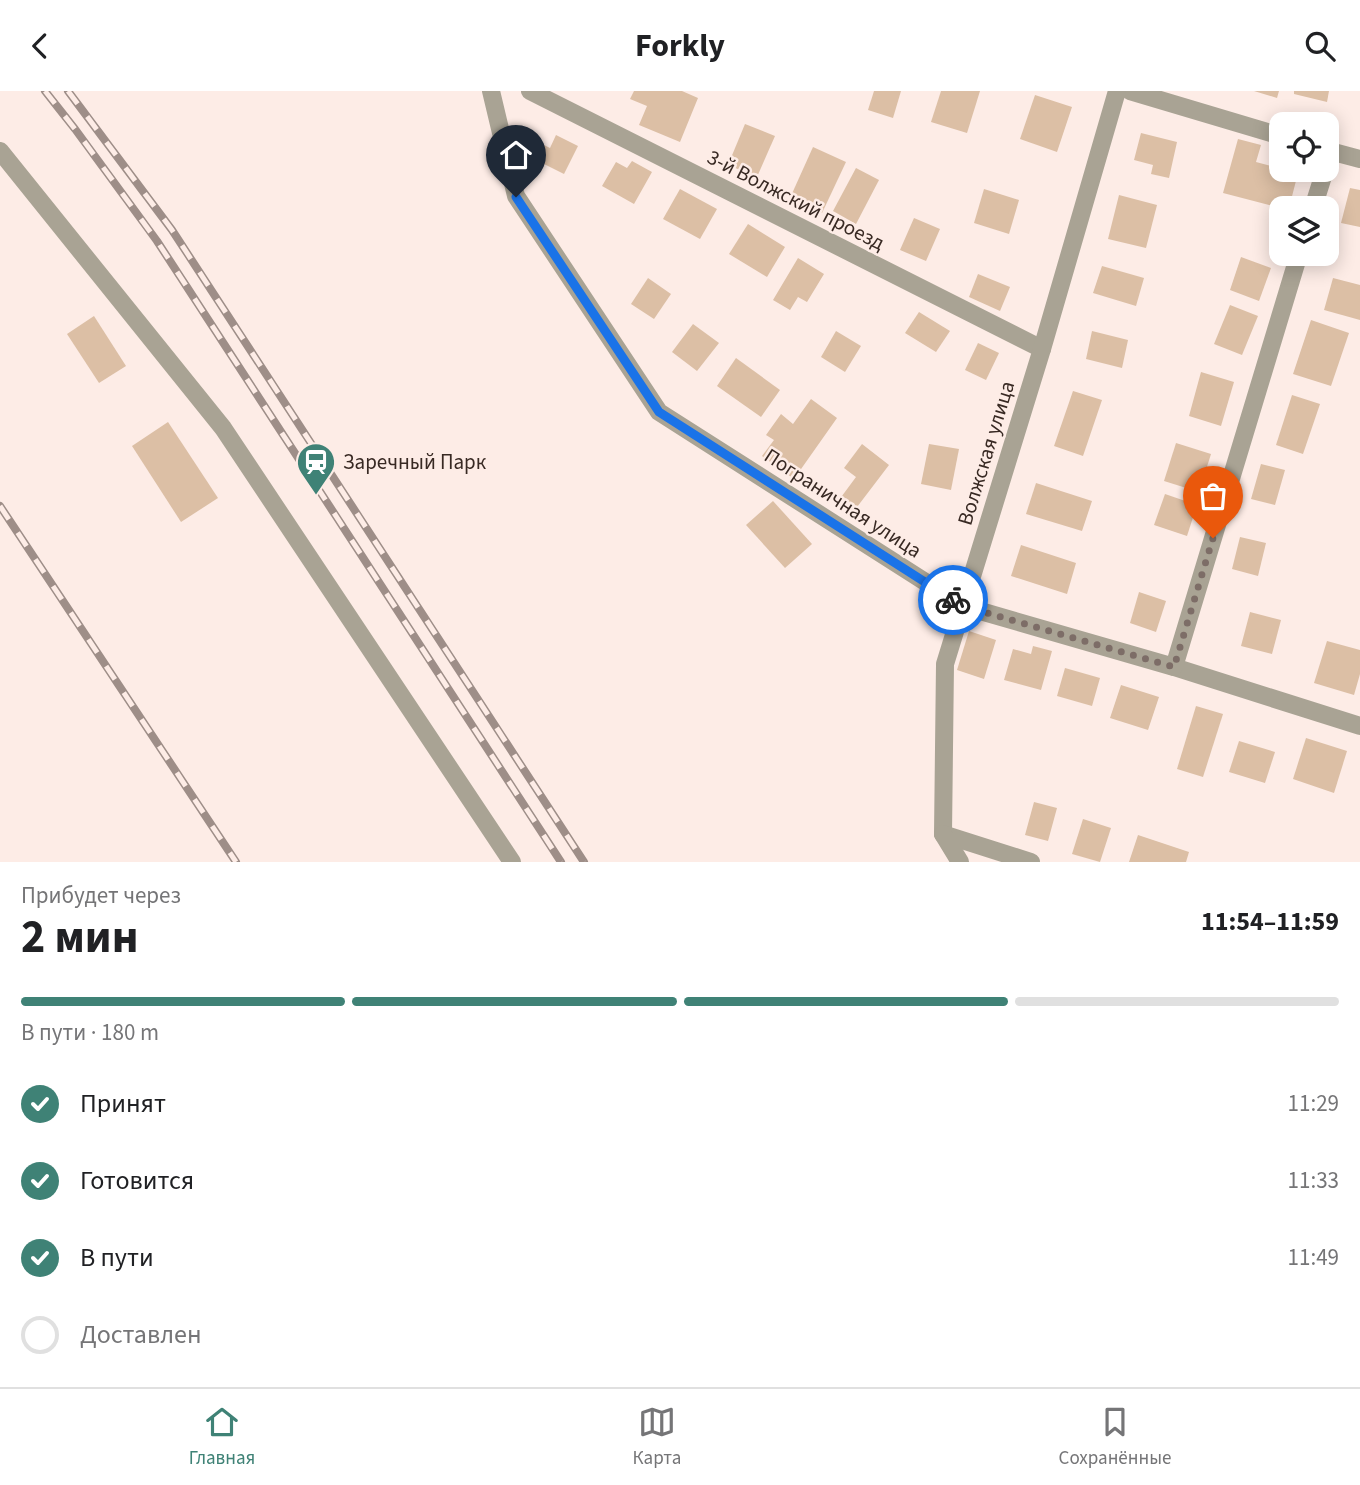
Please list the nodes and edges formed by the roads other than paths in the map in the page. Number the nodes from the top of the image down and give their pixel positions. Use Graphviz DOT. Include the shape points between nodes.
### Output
graph roads {
  1 [pos="491,91"];
  2 [pos="530,91"];
  3 [pos="1117,91"];
  4 [pos="1130,91"];
  5 [pos="1269,132"];
  6 [pos="0,151"];
  7 [pos="1339,159"];
  8 [pos="1360,159"];
  9 [pos="1296,266"];
  10 [pos="1042,349"];
  11 [pos="963,606"];
  12 [pos="1174,667"];
  13 [pos="1360,726"];
  14 [pos="943,834"];
  15 [pos="512,862"];
  16 [pos="960,862"];
  17 [pos="1031,862"];
  1 -- 11 [label="street, Пограничная улица" via="516,197 659,412"];
  2 -- 10 [label="street, 3-й Волжский проезд"];
  3 -- 10 [label="street, Волжская улица"];
  4 -- 5 [label="street"];
  6 -- 15 [label="street" via="223,428"];
  7 -- 8 [label="street"];
  9 -- 12 [label="street"];
  10 -- 11 [label="street, Волжская улица"];
  11 -- 12 [label="street, Пограничная улица"];
  11 -- 14 [label="street, Волжская улица" via="945,664"];
  12 -- 13 [label="street, Пограничная улица"];
  14 -- 16 [label="street"];
  14 -- 17 [label="street"];
}
